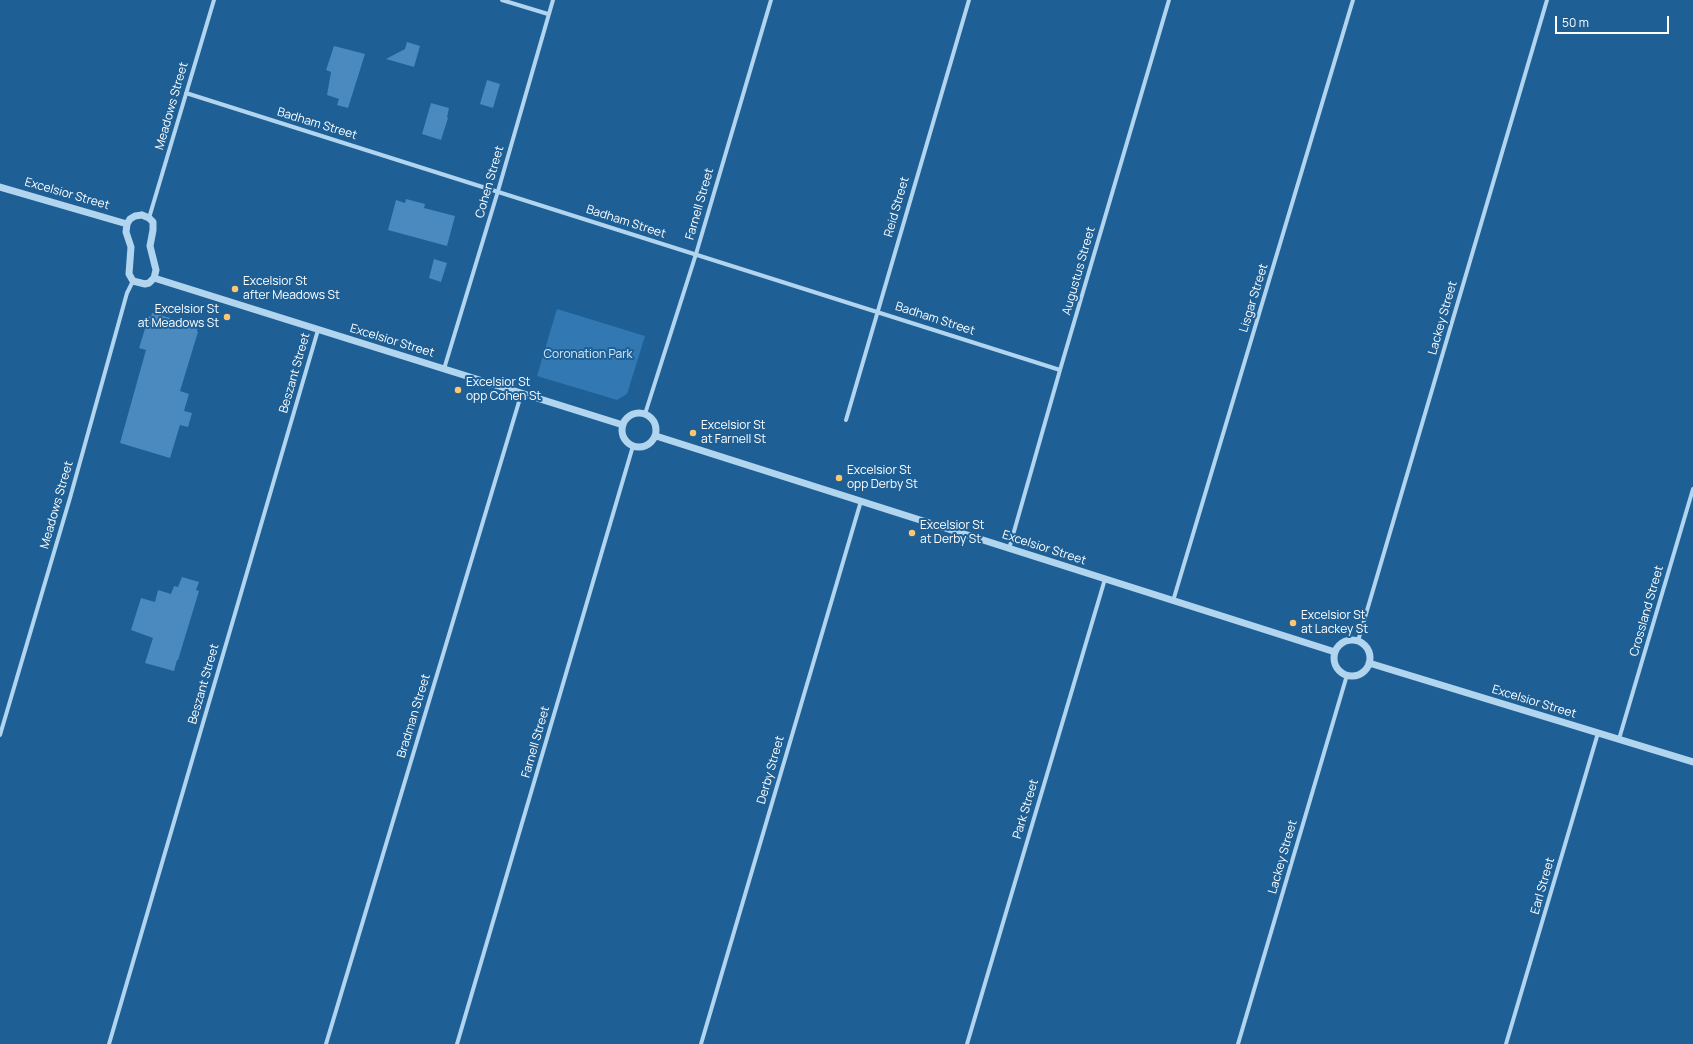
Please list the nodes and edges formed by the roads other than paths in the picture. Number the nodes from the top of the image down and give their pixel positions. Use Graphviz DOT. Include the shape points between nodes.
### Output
graph roads {
  1 [pos="214,0"];
  2 [pos="502,0"];
  3 [pos="552,0"];
  4 [pos="771,0"];
  5 [pos="969,0"];
  6 [pos="1169,0"];
  7 [pos="1353,0"];
  8 [pos="1547,0"];
  9 [pos="548,14"];
  10 [pos="186,93"];
  11 [pos="0,186"];
  12 [pos="498,192"];
  13 [pos="149,218"];
  14 [pos="127,224"];
  15 [pos="696,254"];
  16 [pos="154,278"];
  17 [pos="133,281"];
  18 [pos="877,311"];
  19 [pos="318,330"];
  20 [pos="444,369"];
  21 [pos="1060,370"];
  22 [pos="521,395"];
  23 [pos="645,414"];
  24 [pos="846,420"];
  25 [pos="622,425"];
  26 [pos="656,436"];
  27 [pos="633,446"];
  28 [pos="1693,489"];
  29 [pos="861,502"];
  30 [pos="1009,549"];
  31 [pos="1105,579"];
  32 [pos="1174,601"];
  33 [pos="1358,641"];
  34 [pos="1335,652"];
  35 [pos="1369,663"];
  36 [pos="1348,675"];
  37 [pos="1598,733"];
  38 [pos="0,735"];
  39 [pos="1619,739"];
  40 [pos="1693,762"];
  41 [pos="109,1044"];
  42 [pos="326,1044"];
  43 [pos="457,1044"];
  44 [pos="701,1044"];
  45 [pos="966,1044"];
  46 [pos="1238,1044"];
  47 [pos="1506,1044"];
  1 -- 10 [label="street, Meadows Street"];
  2 -- 9 [label="street"];
  3 -- 9 [label="street, Cohen Street"];
  4 -- 15 [label="street, Farnell Street"];
  5 -- 18 [label="street, Reid Street"];
  6 -- 21 [label="street, Augustus Street"];
  7 -- 32 [label="street, Lisgar Street"];
  8 -- 33 [label="street, Lackey Street"];
  9 -- 12 [label="street, Cohen Street"];
  10 -- 12 [label="street, Badham Street"];
  10 -- 13 [label="street, Meadows Street"];
  11 -- 14 [label="street, Excelsior Street"];
  12 -- 15 [label="street, Badham Street"];
  12 -- 20 [label="street, Cohen Street"];
  13 -- 14 [label="street" via="138,214"];
  13 -- 16 [label="street" via="154,226 150,246 156,266"];
  14 -- 17 [label="street" via="126,232 131,247 128,270"];
  15 -- 18 [label="street, Badham Street"];
  15 -- 23 [label="street, Farnell Street"];
  16 -- 17 [label="street" via="145,284"];
  16 -- 19 [label="street, Excelsior Street"];
  17 -- 38 [label="street, Meadows Street" via="127,293"];
  18 -- 21 [label="street, Badham Street"];
  18 -- 24 [label="street, Reid Street"];
  19 -- 20 [label="street, Excelsior Street"];
  19 -- 41 [label="street, Beszant Street"];
  20 -- 22 [label="street, Excelsior Street"];
  21 -- 30 [label="street, Augustus Street"];
  22 -- 25 [label="street, Excelsior Street"];
  22 -- 42 [label="street, Bradman Street"];
  23 -- 25 [label="street" via="634,413"];
  23 -- 26 [label="street" via="654,420"];
  25 -- 27 [label="street" via="625,440"];
  26 -- 27 [label="street" via="644,447"];
  26 -- 29 [label="street, Excelsior Street"];
  27 -- 43 [label="street, Farnell Street"];
  28 -- 39 [label="street, Crossland Street"];
  29 -- 30 [label="street, Excelsior Street"];
  29 -- 44 [label="street, Derby Street"];
  30 -- 31 [label="street, Excelsior Street"];
  31 -- 32 [label="street, Excelsior Street"];
  31 -- 45 [label="street, Park Street"];
  32 -- 34 [label="street, Excelsior Street"];
  33 -- 34 [label="street" via="1342,643"];
  33 -- 35 [label="street" via="1369,652"];
  34 -- 36 [label="street" via="1334,658 1338,669"];
  35 -- 36 [label="street" via="1363,672"];
  35 -- 37 [label="street, Excelsior Street"];
  36 -- 46 [label="street, Lackey Street"];
  37 -- 39 [label="street, Excelsior Street"];
  37 -- 47 [label="street, Earl Street"];
  39 -- 40 [label="street, Excelsior Street"];
}
